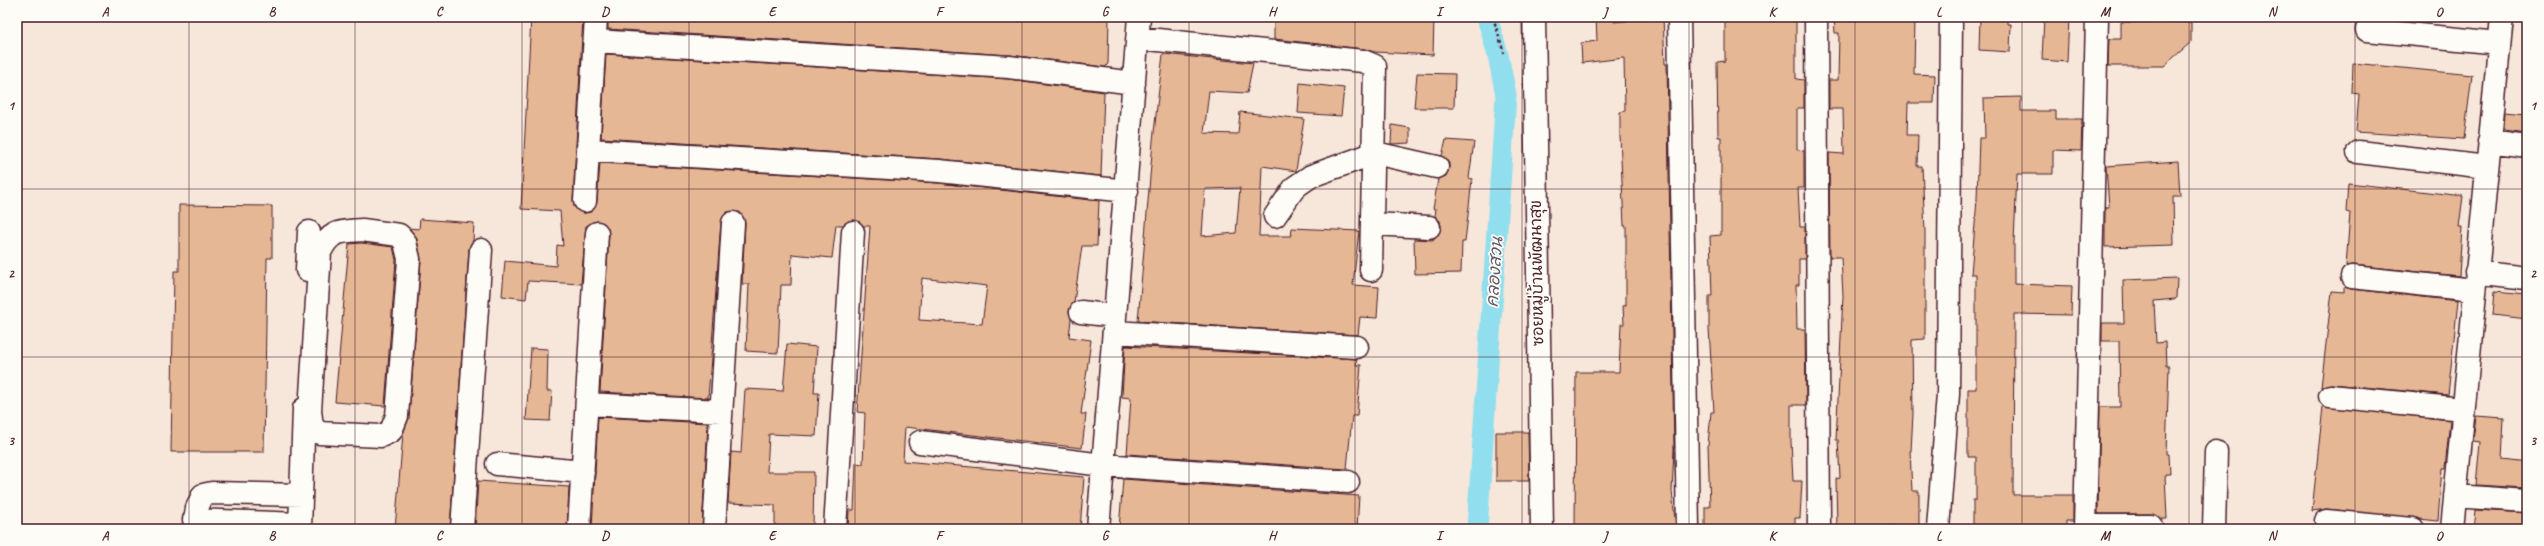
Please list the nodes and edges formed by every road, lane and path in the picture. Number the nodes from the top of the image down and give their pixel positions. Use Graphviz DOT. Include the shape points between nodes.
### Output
graph roads {
  1 [pos="596,17"];
  2 [pos="1493,17"];
  3 [pos="1534,17"];
  4 [pos="1679,17"];
  5 [pos="1816,17"];
  6 [pos="1951,17"];
  7 [pos="2097,17"];
  8 [pos="2502,17"];
  9 [pos="1138,27"];
  10 [pos="2367,30"];
  11 [pos="595,42"];
  12 [pos="2500,43"];
  13 [pos="1504,53"];
  14 [pos="1134,83"];
  15 [pos="2489,141"];
  16 [pos="2527,146"];
  17 [pos="589,150"];
  18 [pos="2358,152"];
  19 [pos="1375,153"];
  20 [pos="1437,167"];
  21 [pos="2487,167"];
  22 [pos="1127,191"];
  23 [pos="585,201"];
  24 [pos="1275,216"];
  25 [pos="732,223"];
  26 [pos="1373,224"];
  27 [pos="1429,227"];
  28 [pos="309,232"];
  29 [pos="853,232"];
  30 [pos="597,233"];
  31 [pos="481,250"];
  32 [pos="1372,270"];
  33 [pos="2352,277"];
  34 [pos="2527,278"];
  35 [pos="2475,281"];
  36 [pos="1081,312"];
  37 [pos="1114,324"];
  38 [pos="309,335"];
  39 [pos="1357,347"];
  40 [pos="2330,396"];
  41 [pos="587,404"];
  42 [pos="2463,409"];
  43 [pos="721,411"];
  44 [pos="920,442"];
  45 [pos="2216,452"];
  46 [pos="497,464"];
  47 [pos="1103,465"];
  48 [pos="583,472"];
  49 [pos="1348,482"];
  50 [pos="301,495"];
  51 [pos="2455,496"];
  52 [pos="2527,501"];
  53 [pos="2326,520"];
  54 [pos="194,524"];
  55 [pos="2151,526"];
  56 [pos="300,527"];
  57 [pos="2085,528"];
  58 [pos="462,529"];
  59 [pos="579,529"];
  60 [pos="714,529"];
  61 [pos="835,529"];
  62 [pos="1098,529"];
  63 [pos="1542,529"];
  64 [pos="1688,529"];
  65 [pos="1819,529"];
  66 [pos="1938,529"];
  67 [pos="2214,529"];
  68 [pos="2413,529"];
  69 [pos="2452,529"];
  1 -- 11 [label="street"];
  2 -- 13 [label="path"];
  3 -- 63 [label="street, ซอยหมู่บ้านพัฒนาสุข"];
  4 -- 64 [label="street"];
  5 -- 65 [label="street"];
  6 -- 66 [label="street" via="1948,394"];
  7 -- 57 [label="street"];
  8 -- 12 [label="street"];
  9 -- 14 [label="street"];
  9 -- 19 [label="street" via="1372,62 1377,70"];
  10 -- 12 [label="street"];
  11 -- 14 [label="street" via="1010,67"];
  11 -- 17 [label="street"];
  12 -- 15 [label="street"];
  14 -- 22 [label="street"];
  15 -- 16 [label="street"];
  15 -- 21 [label="street"];
  17 -- 22 [label="street" via="939,172"];
  17 -- 23 [label="street"];
  18 -- 21 [label="street"];
  19 -- 20 [label="street"];
  19 -- 24 [label="street" via="1311,176 1295,187"];
  19 -- 26 [label="street"];
  21 -- 35 [label="street"];
  22 -- 37 [label="street"];
  25 -- 43 [label="street"];
  26 -- 27 [label="street"];
  26 -- 32 [label="street"];
  28 -- 38 [label="street"];
  29 -- 61 [label="street"];
  30 -- 41 [label="street"];
  31 -- 58 [label="street"];
  33 -- 35 [label="street"];
  34 -- 35 [label="street"];
  35 -- 42 [label="street"];
  36 -- 37 [label="street"];
  37 -- 39 [label="street"];
  37 -- 47 [label="street"];
  38 -- 38 [label="street" via="312,426 319,433 332,435 381,436 391,431 397,416 409,259 405,242 399,235 362,230 337,233 326,239 320,252"];
  38 -- 50 [label="street"];
  40 -- 42 [label="street"];
  41 -- 43 [label="street"];
  41 -- 48 [label="street"];
  42 -- 51 [label="street"];
  43 -- 60 [label="street"];
  44 -- 47 [label="street"];
  45 -- 67 [label="street"];
  46 -- 48 [label="street"];
  47 -- 49 [label="street"];
  47 -- 62 [label="street"];
  48 -- 59 [label="street"];
  50 -- 54 [label="street" via="212,493 203,496 196,508"];
  50 -- 56 [label="street"];
  51 -- 52 [label="street"];
  51 -- 69 [label="street"];
  53 -- 68 [label="street"];
  54 -- 56 [label="street"];
  55 -- 57 [label="street"];
}
